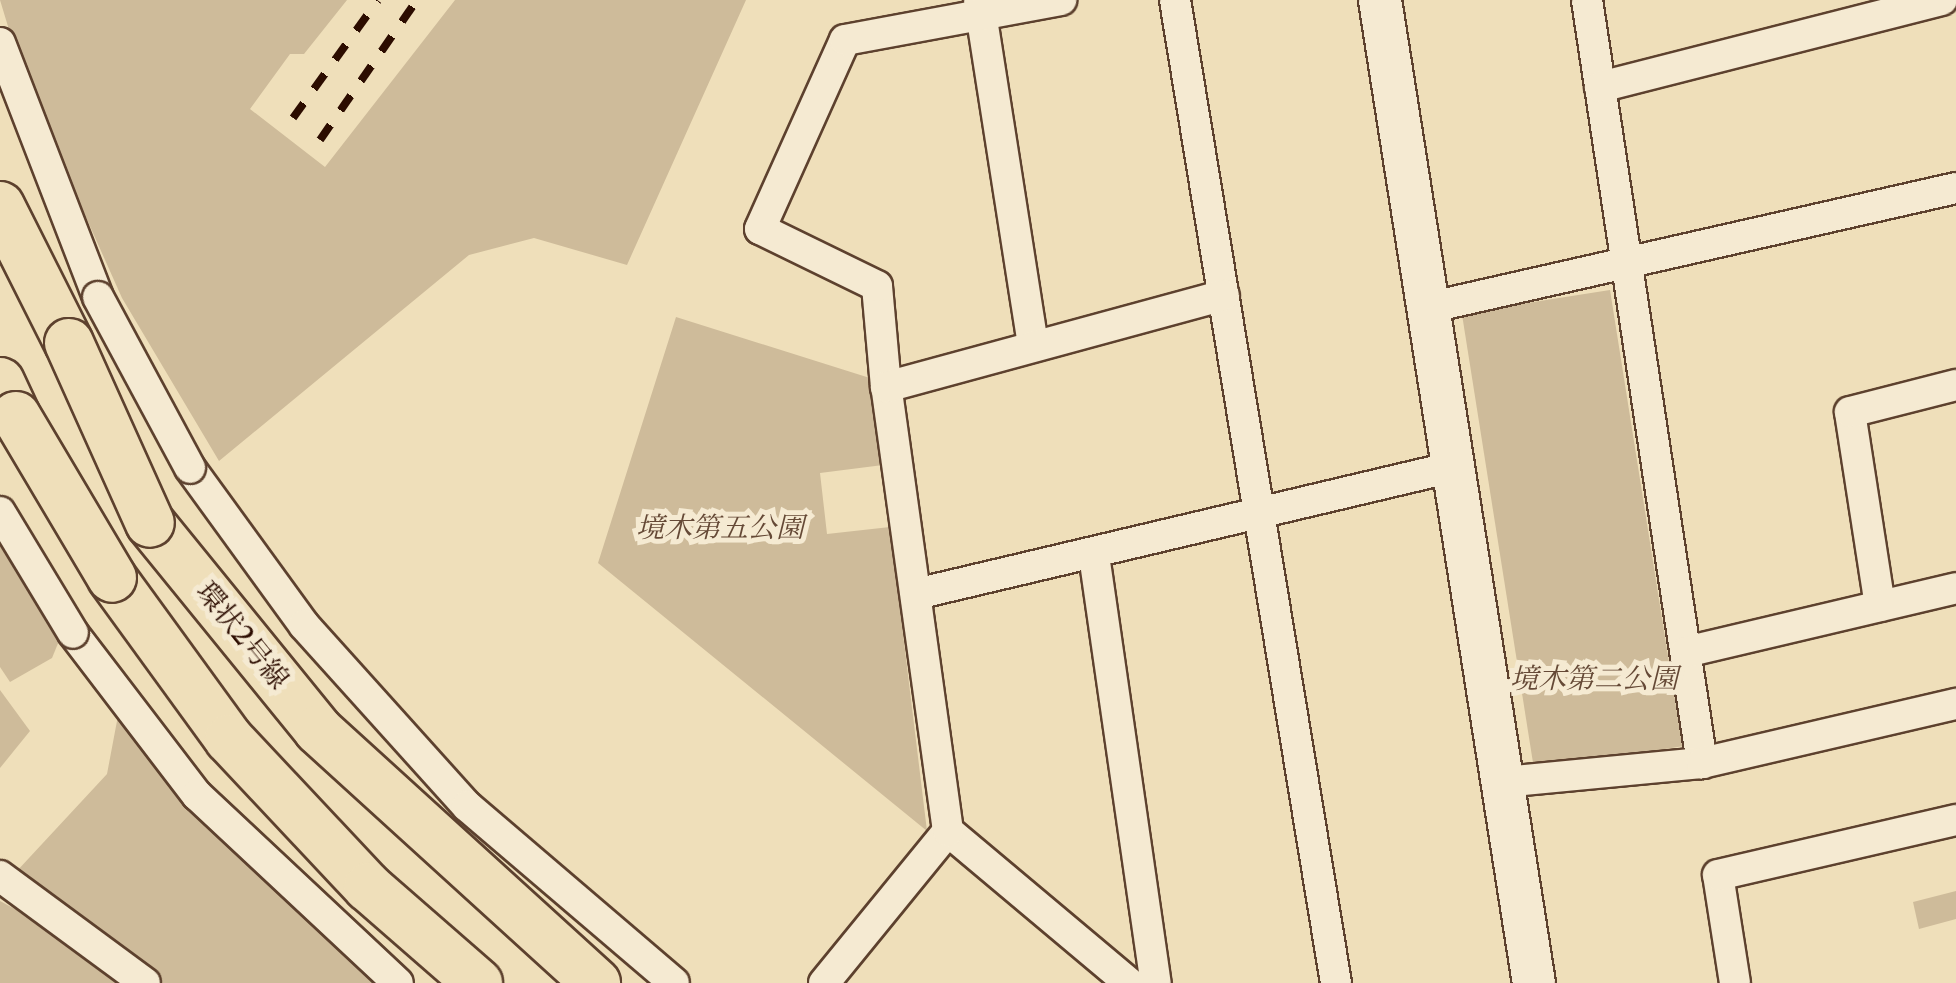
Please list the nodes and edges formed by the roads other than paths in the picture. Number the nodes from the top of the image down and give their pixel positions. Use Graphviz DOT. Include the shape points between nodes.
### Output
graph roads {
  1 [pos="1061,0"];
  2 [pos="1175,0"];
  3 [pos="1380,0"];
  4 [pos="1587,0"];
  5 [pos="1942,0"];
  6 [pos="981,8"];
  7 [pos="0,44"];
  8 [pos="1600,87"];
  9 [pos="1956,188"];
  10 [pos="0,206"];
  11 [pos="1628,266"];
  12 [pos="1224,295"];
  13 [pos="1427,308"];
  14 [pos="1033,346"];
  15 [pos="1956,385"];
  16 [pos="886,387"];
  17 [pos="8,399"];
  18 [pos="1454,467"];
  19 [pos="0,512"];
  20 [pos="1259,512"];
  21 [pos="1094,555"];
  22 [pos="1956,588"];
  23 [pos="916,594"];
  24 [pos="1880,606"];
  25 [pos="1686,652"];
  26 [pos="1956,704"];
  27 [pos="1702,763"];
  28 [pos="1504,782"];
  29 [pos="1956,820"];
  30 [pos="948,831"];
  31 [pos="0,876"];
  32 [pos="146,983"];
  33 [pos="398,983"];
  34 [pos="478,983"];
  35 [pos="596,983"];
  36 [pos="674,983"];
  37 [pos="824,983"];
  38 [pos="1129,983"];
  39 [pos="1156,983"];
  40 [pos="1336,983"];
  41 [pos="1534,983"];
  42 [pos="1735,983"];
  1 -- 6 [label="street"];
  2 -- 12 [label="street"];
  3 -- 13 [label="street"];
  4 -- 8 [label="street"];
  5 -- 8 [label="street"];
  6 -- 14 [label="street"];
  6 -- 16 [label="street" via="845,40 760,229 877,286"];
  7 -- 36 [label="street, bridge" via="98,297 190,468 304,625 454,792"];
  8 -- 11 [label="street"];
  9 -- 11 [label="street"];
  10 -- 35 [label="main road, 環状2号線, bridge" via="150,523 318,730"];
  11 -- 13 [label="street"];
  11 -- 25 [label="street"];
  12 -- 14 [label="street"];
  12 -- 20 [label="street"];
  13 -- 18 [label="street"];
  14 -- 16 [label="street"];
  15 -- 24 [label="street" via="1850,412"];
  16 -- 23 [label="street"];
  17 -- 34 [label="main road, bridge" via="112,578 230,739 368,887"];
  18 -- 20 [label="street"];
  18 -- 28 [label="street"];
  19 -- 33 [label="street, bridge" via="73,633 198,795"];
  20 -- 21 [label="street"];
  20 -- 40 [label="street"];
  21 -- 23 [label="street"];
  21 -- 39 [label="street"];
  22 -- 24 [label="street"];
  23 -- 30 [label="street"];
  24 -- 25 [label="street"];
  25 -- 27 [label="street"];
  26 -- 27 [label="street"];
  27 -- 28 [label="street"];
  28 -- 41 [label="street"];
  29 -- 42 [label="street" via="1718,874"];
  30 -- 37 [label="street"];
  30 -- 38 [label="street"];
  31 -- 32 [label="street"];
}
